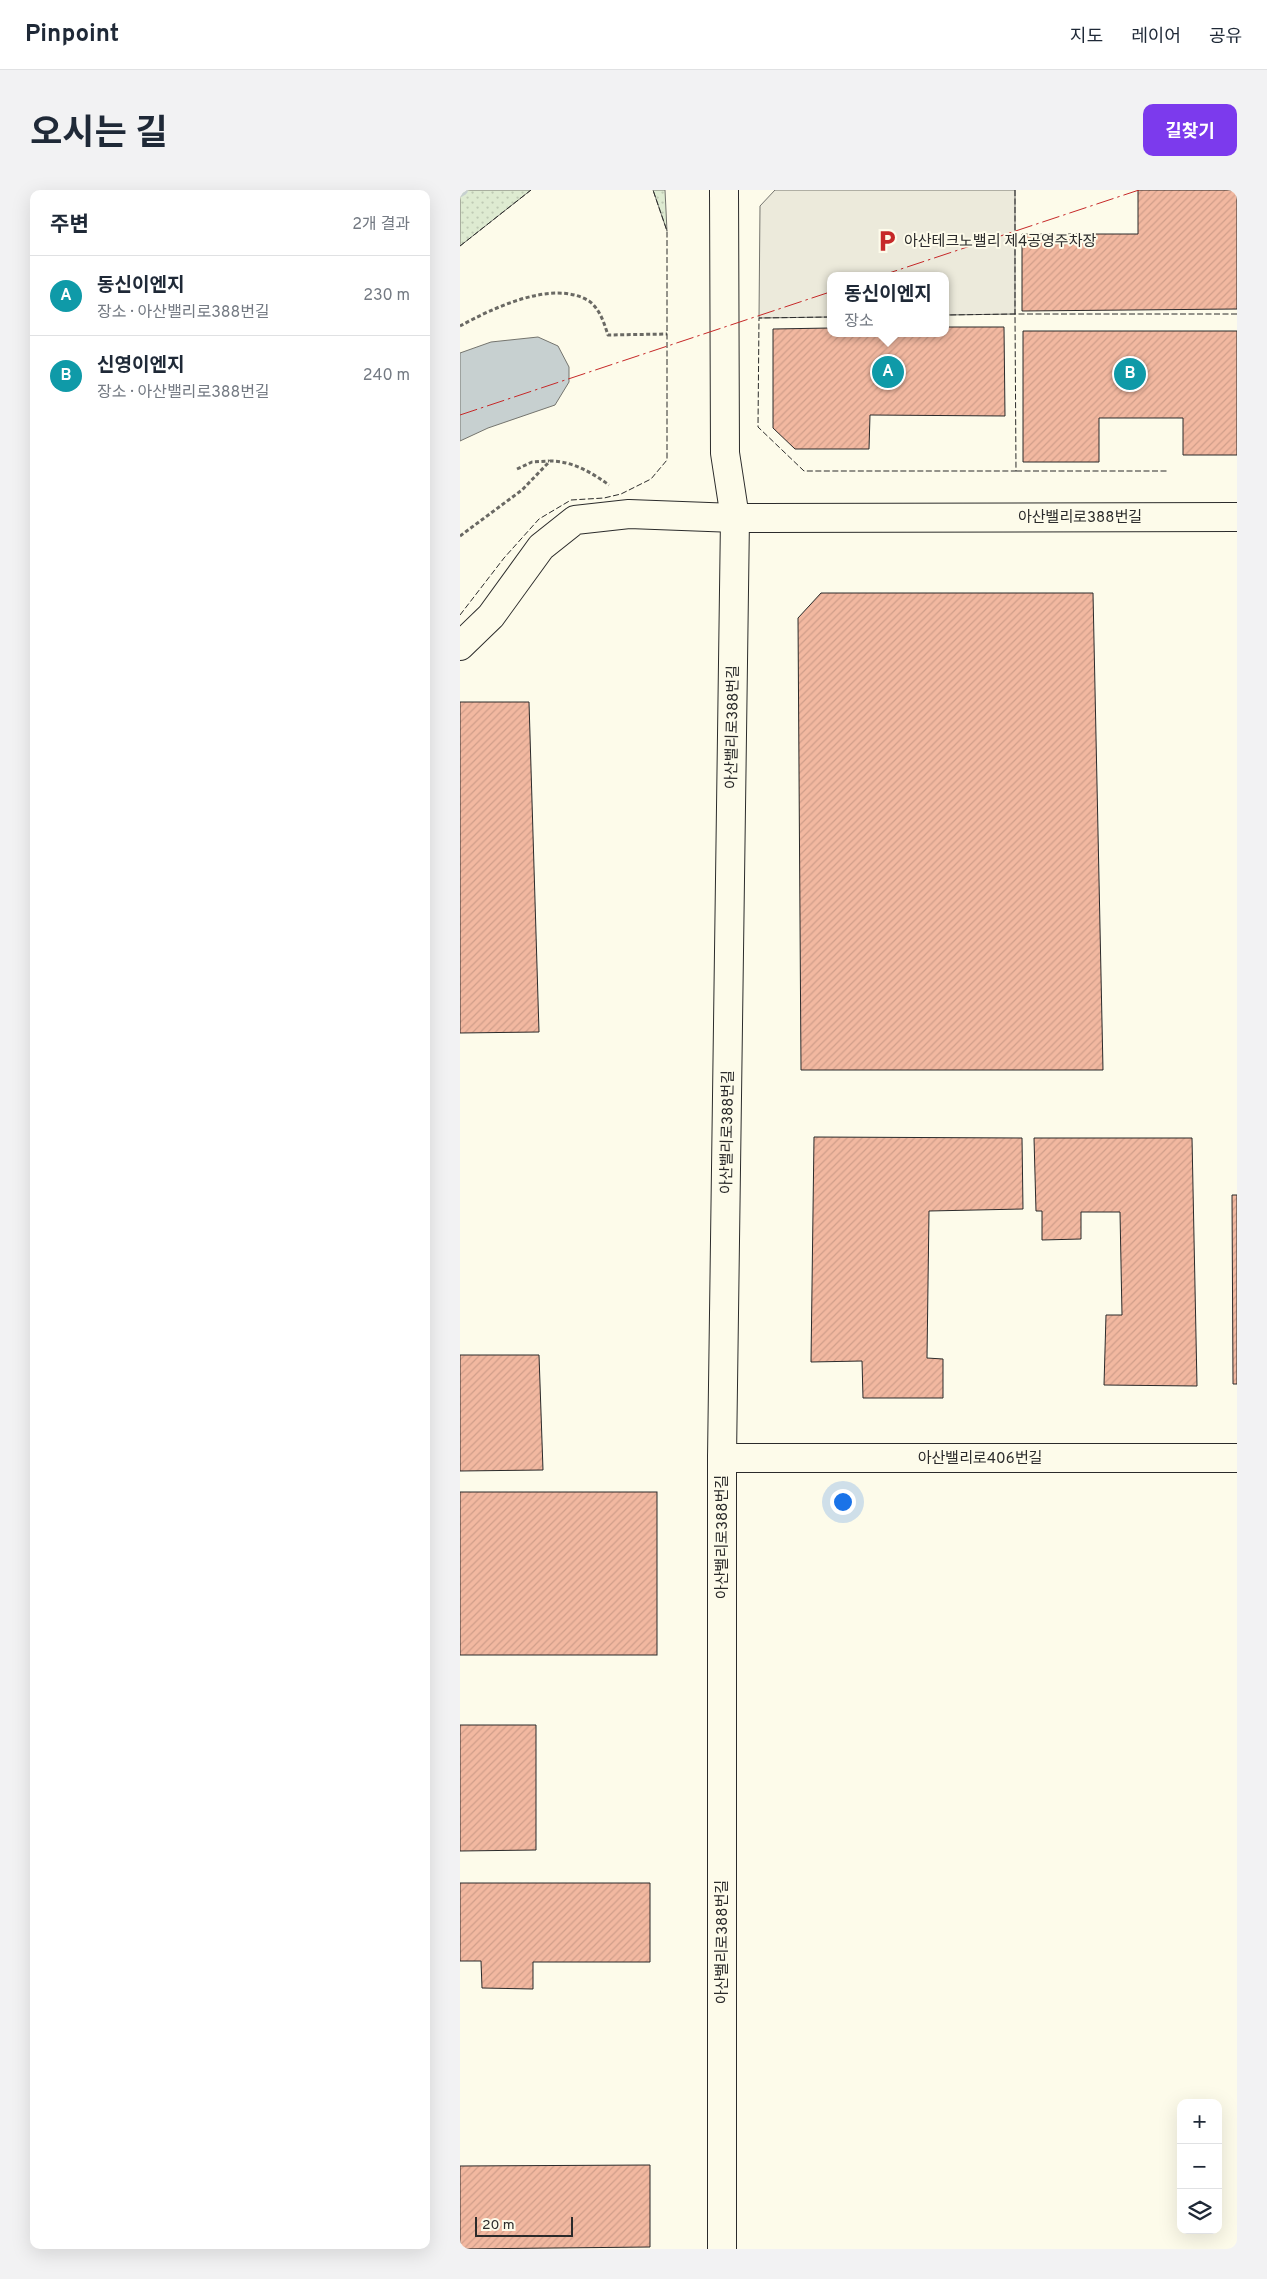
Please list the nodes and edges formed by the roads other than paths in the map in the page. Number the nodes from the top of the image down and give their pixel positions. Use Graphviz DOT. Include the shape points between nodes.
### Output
graph roads {
  1 [pos="724,190"];
  2 [pos="1237,517"];
  3 [pos="735,518"];
  4 [pos="460,646"];
  5 [pos="722,1458"];
  6 [pos="1237,1458"];
  7 [pos="722,2249"];
  1 -- 3 [label="street" via="724,452"];
  2 -- 3 [label="street, 아산밸리로388번길"];
  3 -- 4 [label="street" via="629,514 575,520 541,547 490,616"];
  3 -- 5 [label="street, 아산밸리로388번길"];
  5 -- 6 [label="street, 아산밸리로406번길"];
  5 -- 7 [label="street, 아산밸리로388번길"];
}
